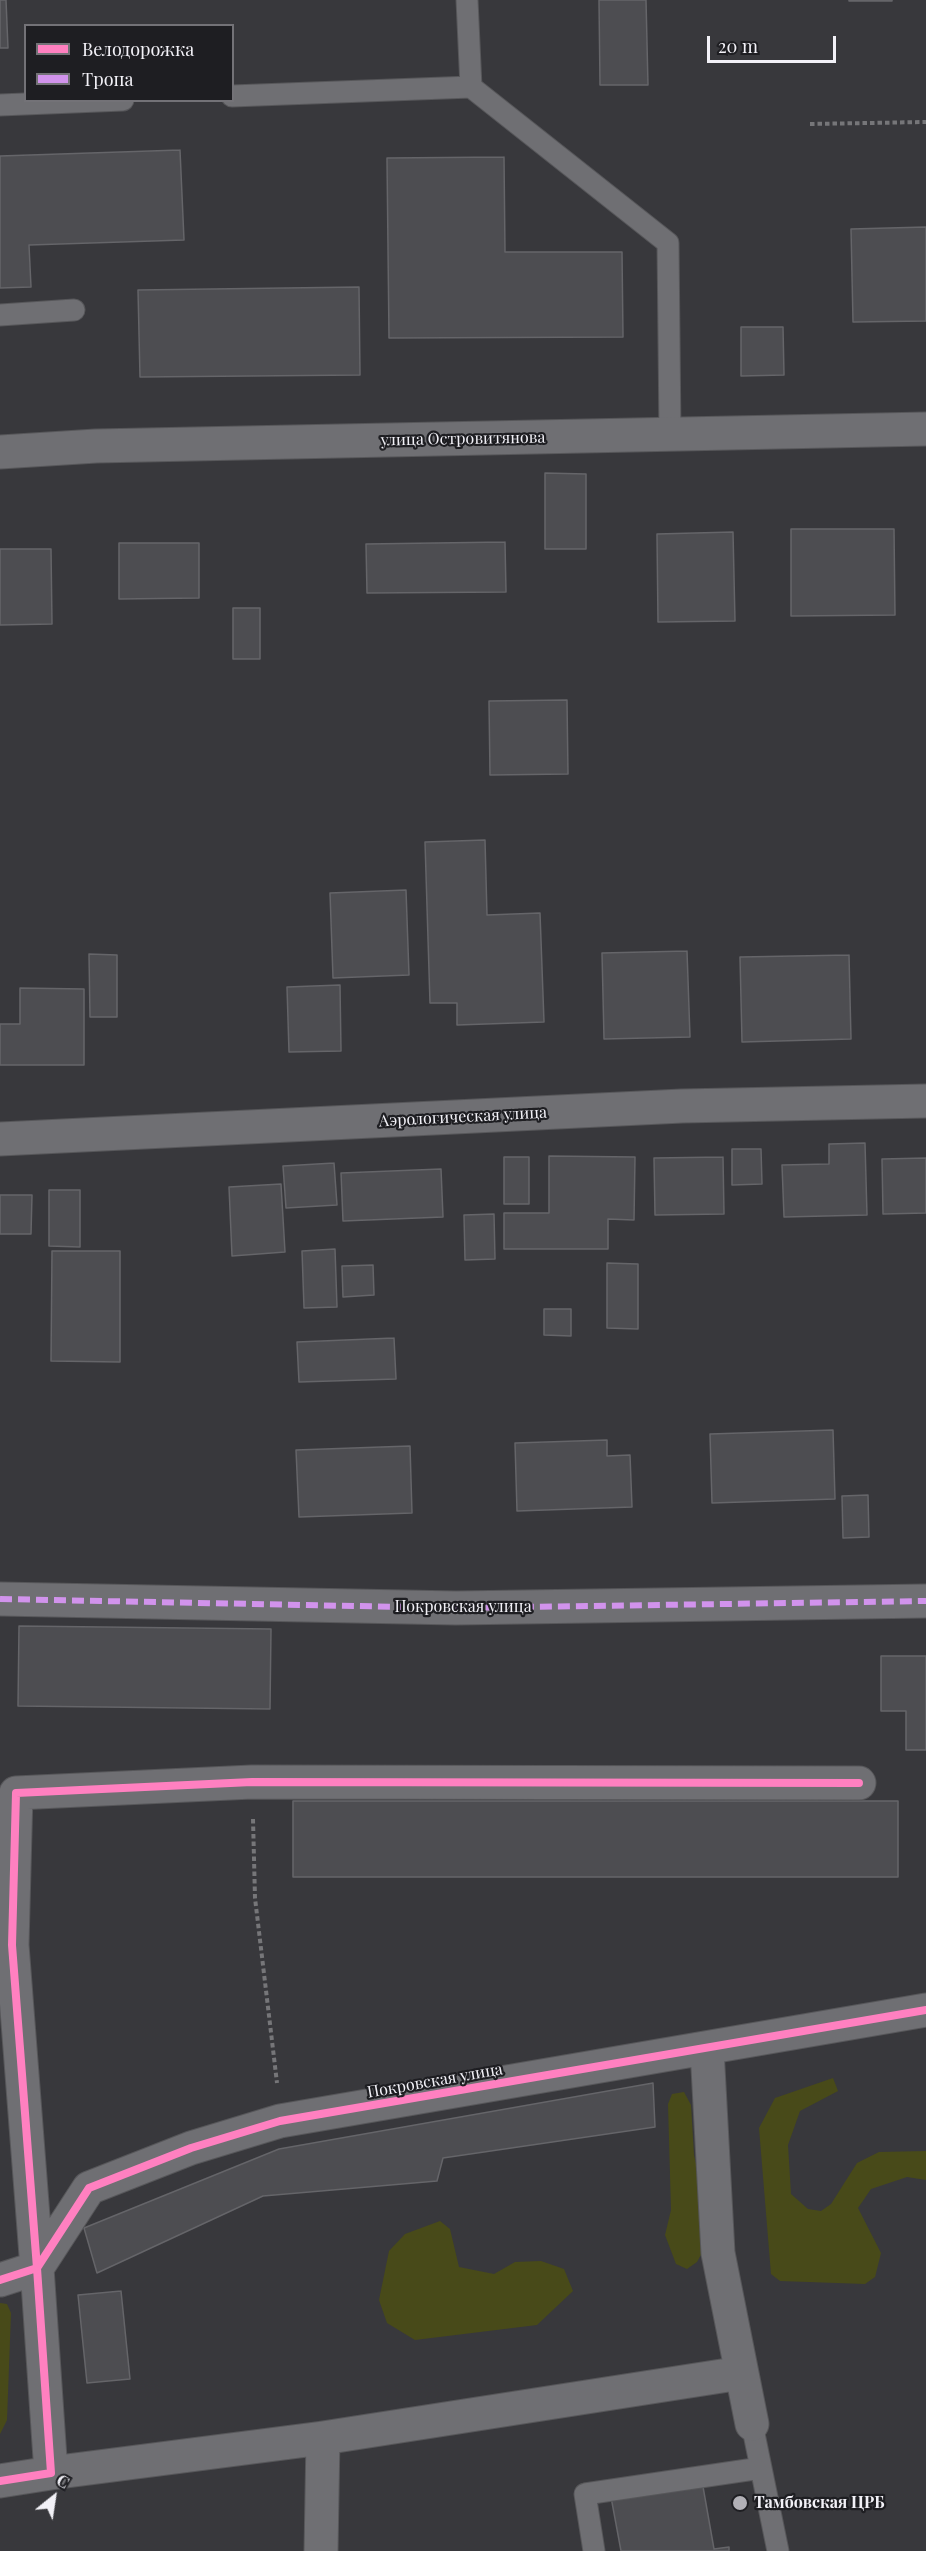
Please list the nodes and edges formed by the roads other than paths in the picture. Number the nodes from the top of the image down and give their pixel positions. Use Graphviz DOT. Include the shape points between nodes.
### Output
graph roads {
  1 [pos="467,0"];
  2 [pos="471,87"];
  3 [pos="234,96"];
  4 [pos="74,102"];
  5 [pos="0,105"];
  6 [pos="74,310"];
  7 [pos="0,315"];
  8 [pos="926,429"];
  9 [pos="670,434"];
  10 [pos="0,452"];
  11 [pos="926,1101"];
  12 [pos="0,1139"];
  13 [pos="0,1599"];
  14 [pos="926,1601"];
  15 [pos="859,1783"];
  16 [pos="6,1945"];
  17 [pos="926,2010"];
  18 [pos="707,2049"];
  19 [pos="37,2268"];
  20 [pos="0,2280"];
  21 [pos="741,2373"];
  22 [pos="752,2424"];
  23 [pos="323,2438"];
  24 [pos="761,2468"];
  25 [pos="51,2473"];
  26 [pos="0,2481"];
  27 [pos="321,2551"];
  28 [pos="594,2551"];
  29 [pos="778,2551"];
  1 -- 2 [label="lane"];
  2 -- 3 [label="lane"];
  2 -- 9 [label="lane" via="668,243"];
  4 -- 5 [label="lane"];
  6 -- 7 [label="lane"];
  8 -- 9 [label="street, улица Островитянова"];
  9 -- 10 [label="street, улица Островитянова" via="96,446"];
  11 -- 12 [label="street, Аэрологическая улица" via="682,1106"];
  13 -- 14 [label="street, Покровская улица" via="456,1608"];
  15 -- 16 [label="street" via="252,1782 16,1793"];
  16 -- 19 [label="street"];
  17 -- 18 [label="street, Покровская улица"];
  18 -- 19 [label="street, Покровская улица" via="280,2121 191,2148 89,2188"];
  18 -- 21 [label="street" via="718,2253"];
  19 -- 20 [label="street"];
  19 -- 25 [label="street"];
  21 -- 22 [label="street"];
  21 -- 23 [label="street"];
  22 -- 24 [label="lane"];
  23 -- 25 [label="street"];
  23 -- 27 [label="street"];
  24 -- 28 [label="lane" via="585,2494"];
  24 -- 29 [label="lane"];
  25 -- 26 [label="street"];
}
